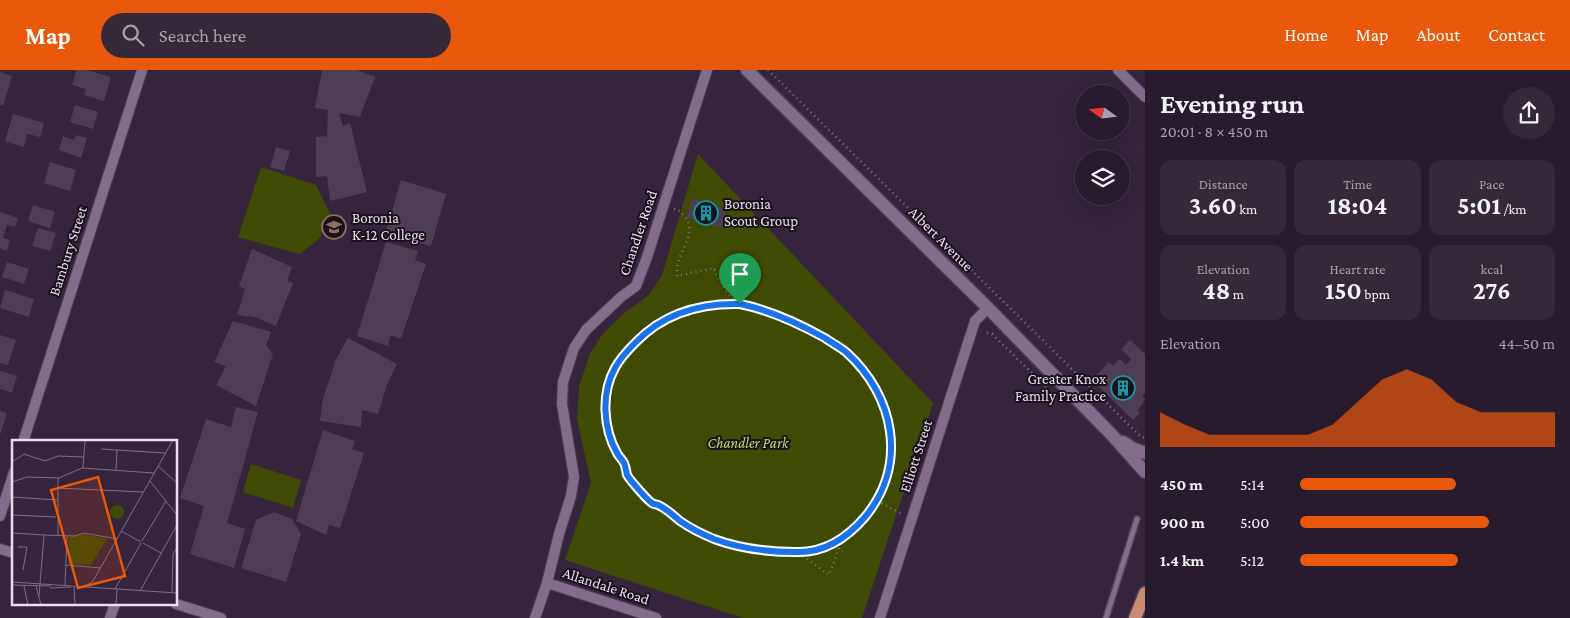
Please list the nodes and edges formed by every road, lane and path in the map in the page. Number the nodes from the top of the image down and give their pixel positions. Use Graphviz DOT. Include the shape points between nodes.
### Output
graph roads {
  1 [pos="142,70"];
  2 [pos="707,70"];
  3 [pos="747,70"];
  4 [pos="768,70"];
  5 [pos="1118,70"];
  6 [pos="1145,97"];
  7 [pos="664,205"];
  8 [pos="740,304"];
  9 [pos="988,308"];
  10 [pos="1111,434"];
  11 [pos="1145,438"];
  12 [pos="24,440"];
  13 [pos="1145,453"];
  14 [pos="1145,472"];
  15 [pos="12,478"];
  16 [pos="877,501"];
  17 [pos="0,516"];
  18 [pos="911,519"];
  19 [pos="1137,519"];
  20 [pos="842,540"];
  21 [pos="798,552"];
  22 [pos="547,583"];
  23 [pos="1145,593"];
  24 [pos="178,605"];
  25 [pos="114,606"];
  26 [pos="110,618"];
  27 [pos="221,618"];
  28 [pos="535,618"];
  29 [pos="656,618"];
  30 [pos="880,618"];
  31 [pos="1106,618"];
  32 [pos="1135,618"];
  1 -- 12 [label="street, Bambury Street"];
  2 -- 7 [label="street, Chandler Road"];
  3 -- 9 [label="main road, Albert Avenue"];
  4 -- 11 [label="path"];
  5 -- 6 [label="street"];
  7 -- 8 [label="path" via="679,211 690,227 677,265 677,276 714,268 718,282"];
  7 -- 22 [label="street, Chandler Road" via="636,286 586,330 574,348 563,382 562,404 574,477"];
  8 -- 16 [label="path" via="764,310 818,334 846,351 870,380 884,407 892,436 888,473"];
  8 -- 21 [label="path" via="686,310 655,325 628,350 615,368 605,402 611,441 625,464 627,475 652,503 683,523 744,549"];
  9 -- 10 [label="main road, Albert Avenue"];
  9 -- 18 [label="street, Elliott Street" via="975,321"];
  10 -- 13 [label="main road, Albert Avenue"];
  10 -- 14 [label="main road, Albert Avenue"];
  15 -- 17 [label="street"];
  16 -- 18 [label="path"];
  16 -- 20 [label="path"];
  18 -- 30 [label="street, Elliott Street"];
  19 -- 31 [label="lane"];
  20 -- 21 [label="path" via="810,552"];
  20 -- 21 [label="path" via="829,575"];
  22 -- 28 [label="street, Chandler Road"];
  22 -- 29 [label="street, Allandale Road"];
  23 -- 32 [label="main road"];
  24 -- 27 [label="street"];
  25 -- 26 [label="street"];
}
